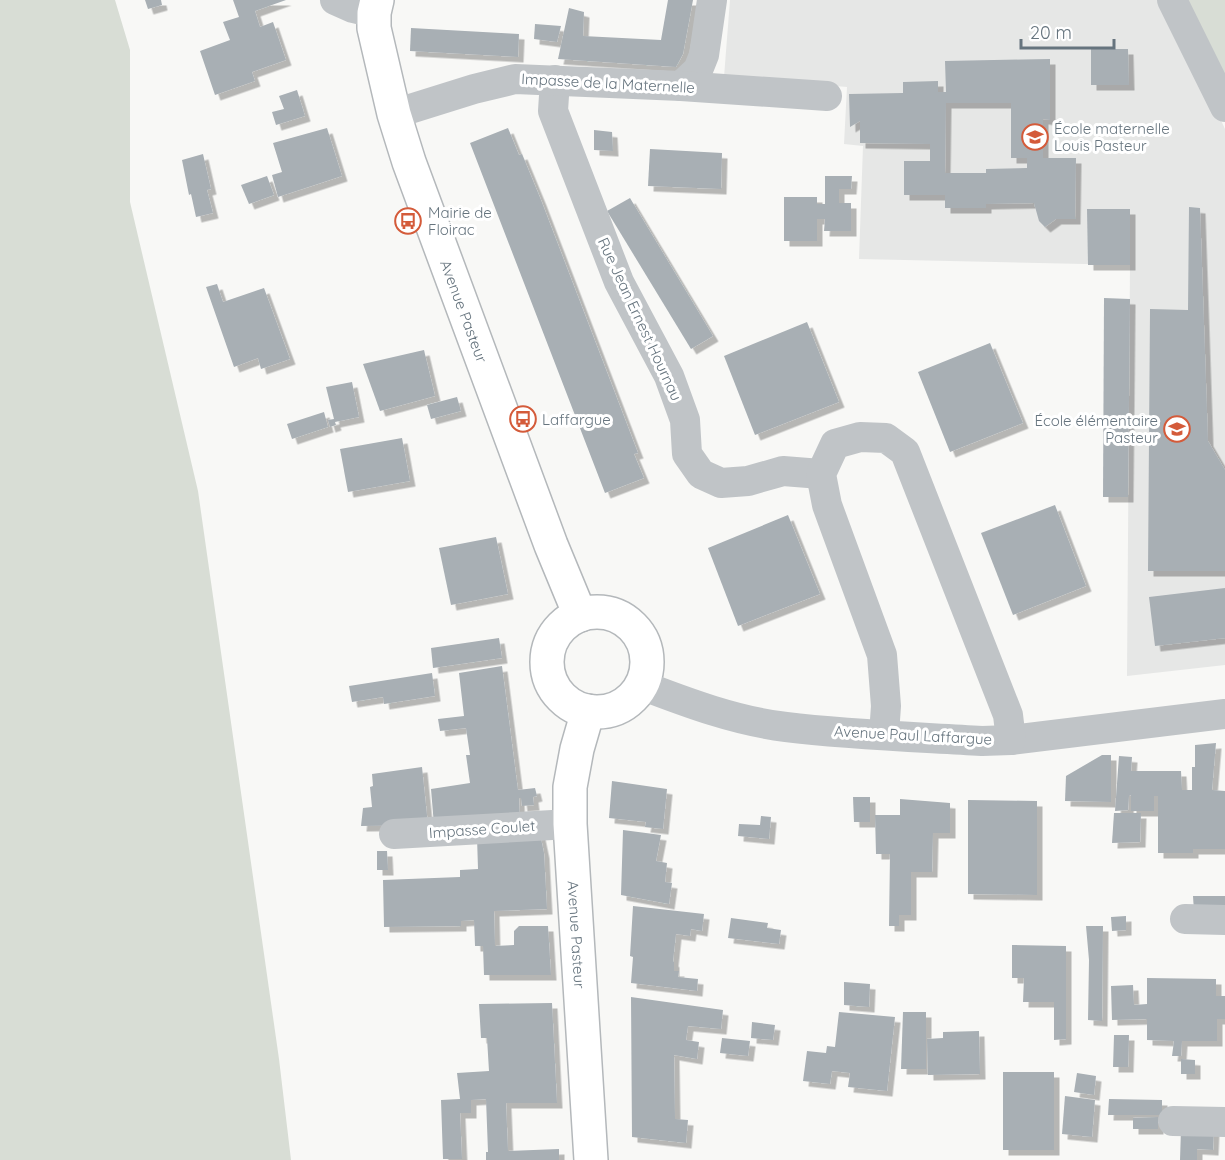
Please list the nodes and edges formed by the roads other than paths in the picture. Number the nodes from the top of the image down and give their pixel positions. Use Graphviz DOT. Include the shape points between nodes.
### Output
graph roads {
  1 [pos="335,0"];
  2 [pos="712,0"];
  3 [pos="1172,0"];
  4 [pos="376,7"];
  5 [pos="555,80"];
  6 [pos="681,86"];
  7 [pos="826,96"];
  8 [pos="1225,107"];
  9 [pos="394,114"];
  10 [pos="821,474"];
  11 [pos="580,615"];
  12 [pos="641,685"];
  13 [pos="588,711"];
  14 [pos="1225,714"];
  15 [pos="884,734"];
  16 [pos="1011,740"];
  17 [pos="570,824"];
  18 [pos="394,834"];
  19 [pos="1185,919"];
  20 [pos="1225,920"];
  21 [pos="1173,1121"];
  22 [pos="1225,1122"];
  23 [pos="591,1160"];
  1 -- 4 [label="street" via="353,8"];
  2 -- 6 [label="street" via="704,54 698,70"];
  3 -- 8 [label="street"];
  4 -- 9 [label="main road, Avenue Pasteur" via="375,37"];
  5 -- 6 [label="street, Impasse de la Maternelle"];
  5 -- 9 [label="street, Impasse de la Maternelle" via="515,79"];
  5 -- 10 [label="street, Rue Jean Ernest Hournau" via="553,111 619,282 669,376 685,420 687,454 701,474 721,483 748,482 783,471"];
  6 -- 7 [label="street, Impasse de la Maternelle"];
  9 -- 11 [label="main road, Avenue Pasteur"];
  10 -- 15 [label="street" via="827,505 882,655"];
  10 -- 16 [label="street" via="835,444 860,437 886,438 905,452 1008,715"];
  11 -- 12 [label="main road" via="613,614 629,622 646,652 647,669"];
  11 -- 13 [label="main road" via="565,622 555,634 547,666 560,695 572,706"];
  12 -- 13 [label="main road" via="619,707"];
  12 -- 15 [label="street, Avenue Paul Laffargue" via="702,707 784,727"];
  13 -- 17 [label="main road, Avenue Pasteur" via="570,787"];
  14 -- 16 [label="street, Avenue Paul Laffargue"];
  15 -- 16 [label="street, Avenue Paul Laffargue"];
  17 -- 18 [label="street, Impasse Coulet"];
  17 -- 23 [label="main road, Avenue Pasteur"];
  19 -- 20 [label="street"];
  21 -- 22 [label="street"];
}
